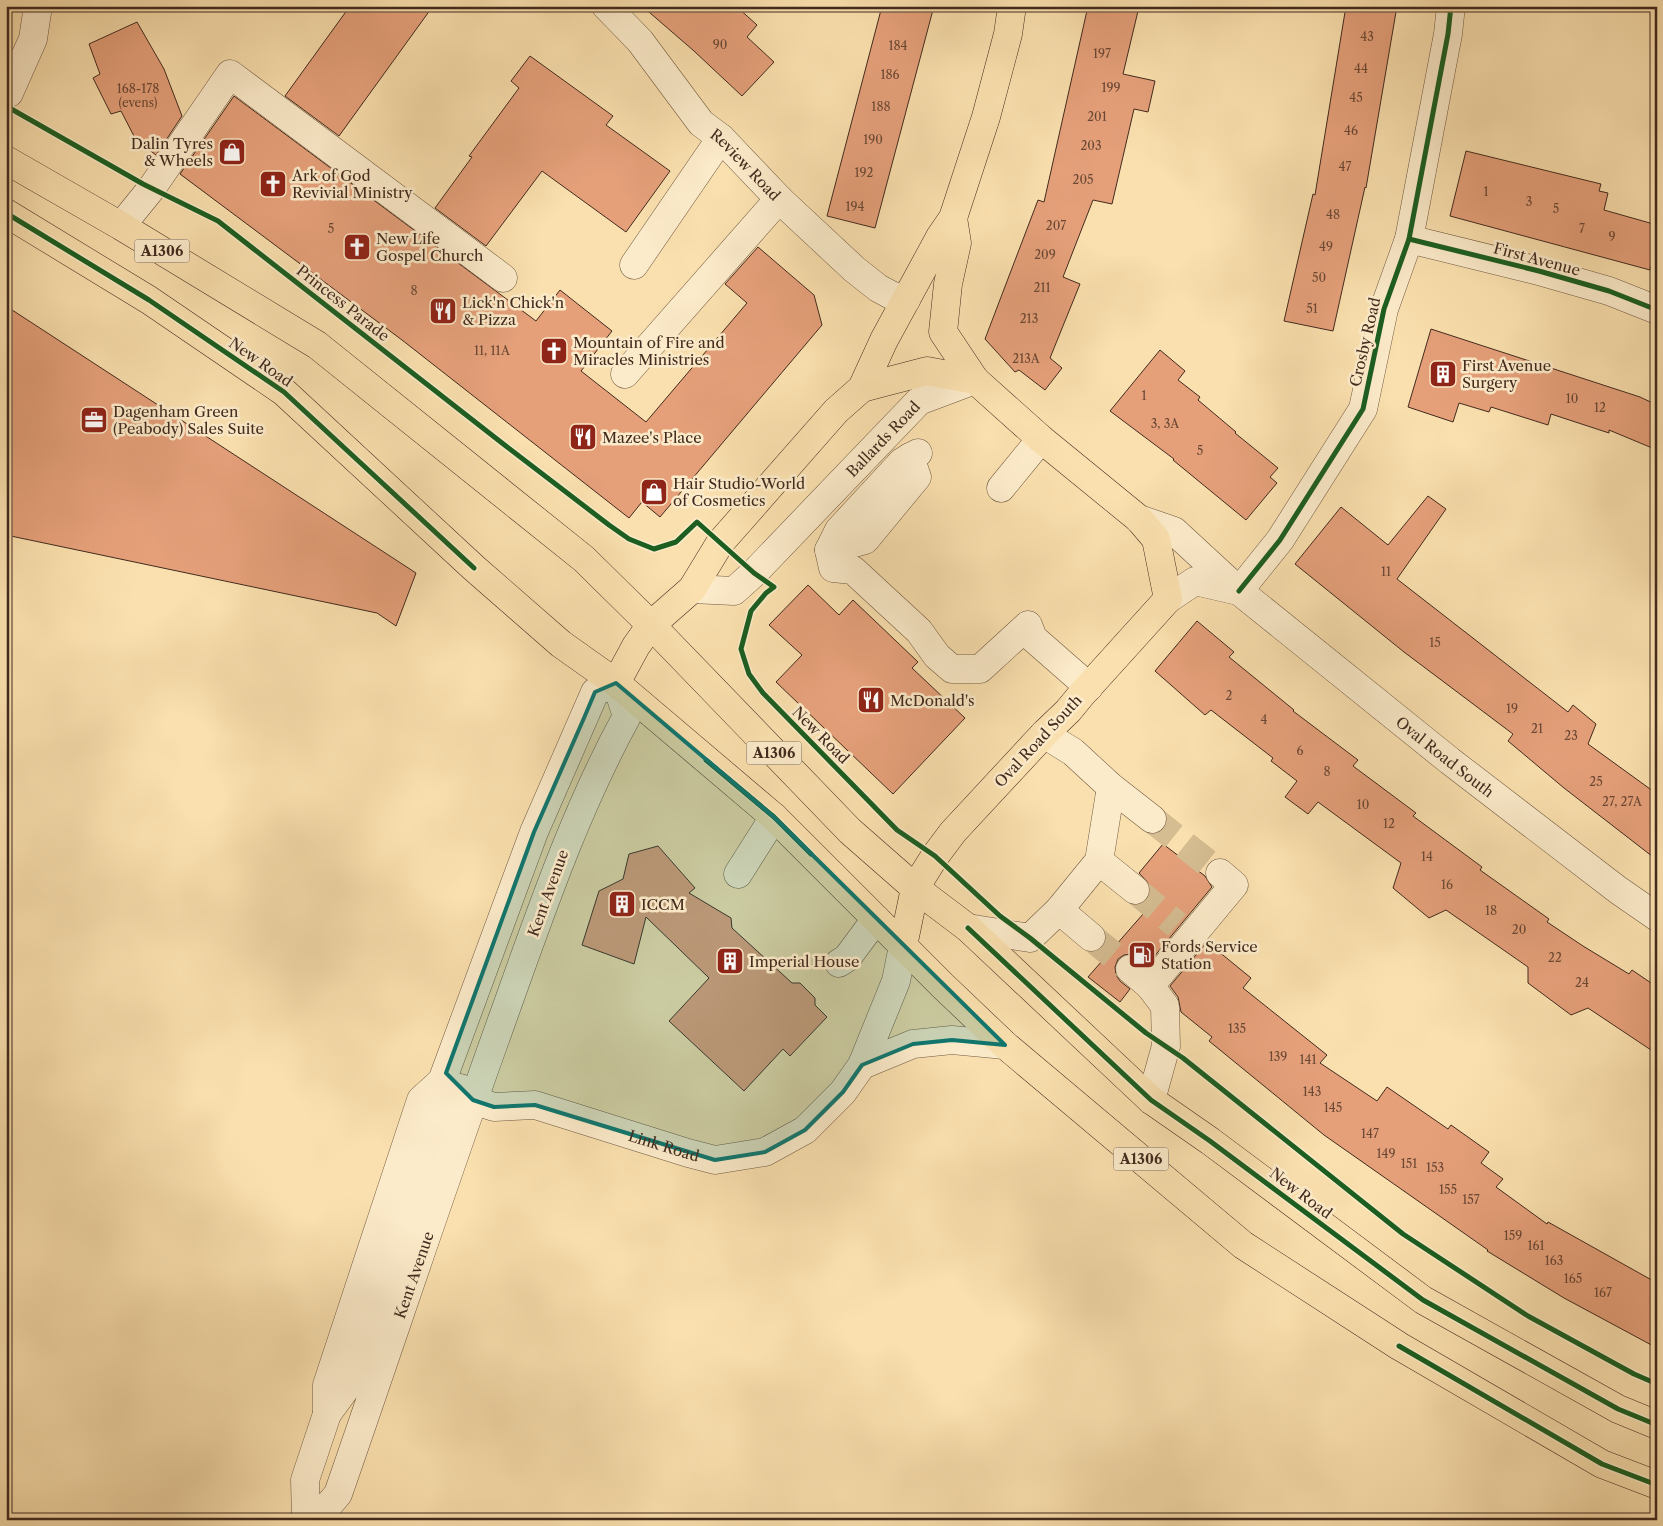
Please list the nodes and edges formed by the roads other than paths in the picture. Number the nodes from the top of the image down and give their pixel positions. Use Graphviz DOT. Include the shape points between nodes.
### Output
graph roads {
  1 [pos="38,6"];
  2 [pos="606,6"];
  3 [pos="1012,6"];
  4 [pos="1451,6"];
  5 [pos="9,93"];
  6 [pos="721,138"];
  7 [pos="6,160"];
  8 [pos="779,199"];
  9 [pos="6,212"];
  10 [pos="954,218"];
  11 [pos="121,226"];
  12 [pos="1409,239"];
  13 [pos="634,264"];
  14 [pos="503,278"];
  15 [pos="906,300"];
  16 [pos="1657,310"];
  17 [pos="626,374"];
  18 [pos="975,380"];
  19 [pos="862,388"];
  20 [pos="1041,439"];
  21 [pos="914,455"];
  22 [pos="1001,488"];
  23 [pos="1139,518"];
  24 [pos="692,589"];
  25 [pos="1239,591"];
  26 [pos="1168,599"];
  27 [pos="651,625"];
  28 [pos="616,682"];
  29 [pos="1089,687"];
  30 [pos="1044,734"];
  31 [pos="1112,787"];
  32 [pos="774,817"];
  33 [pos="1152,819"];
  34 [pos="1099,861"];
  35 [pos="1220,873"];
  36 [pos="738,874"];
  37 [pos="915,888"];
  38 [pos="1135,890"];
  39 [pos="1059,910"];
  40 [pos="1657,917"];
  41 [pos="876,919"];
  42 [pos="968,928"];
  43 [pos="1092,937"];
  44 [pos="904,946"];
  45 [pos="839,963"];
  46 [pos="1130,968"];
  47 [pos="1150,986"];
  48 [pos="1005,1045"];
  49 [pos="862,1065"];
  50 [pos="444,1077"];
  51 [pos="473,1100"];
  52 [pos="1151,1100"];
  53 [pos="1657,1425"];
  54 [pos="1657,1486"];
  55 [pos="306,1520"];
  56 [pos="316,1520"];
  1 -- 5 [label="street" via="33,39"];
  2 -- 6 [label="street, Review Road" via="640,41 701,123"];
  3 -- 10 [label="main road" via="986,117"];
  4 -- 12 [label="street, Crosby Road"];
  6 -- 8 [label="street, Review Road"];
  6 -- 13 [label="street"];
  7 -- 11 [label="main road, New Road / A1306"];
  8 -- 15 [label="street, Review Road" via="854,269 891,295"];
  8 -- 17 [label="street"];
  9 -- 28 [label="main road, New Road / A1306" via="150,300 284,392 561,644"];
  10 -- 15 [label="main road"];
  10 -- 18 [label="main road" via="957,243 948,284 943,332"];
  11 -- 14 [label="street" via="151,189 230,74"];
  11 -- 27 [label="main road, New Road / A1306" via="317,345 584,559"];
  12 -- 16 [label="street, First Avenue" via="1609,291"];
  12 -- 25 [label="street, Crosby Road" via="1384,309 1363,409 1280,540"];
  15 -- 19 [label="main road"];
  18 -- 19 [label="main road" via="926,371"];
  18 -- 20 [label="main road, Oval Road South"];
  18 -- 24 [label="street, Ballards Road" via="919,401 734,591"];
  19 -- 24 [label="main road" via="836,411 720,543"];
  20 -- 22 [label="street"];
  20 -- 23 [label="main road, Oval Road South"];
  21 -- 29 [label="street" via="916,477 865,540 829,550 833,568 853,570 919,631 936,656 952,669 980,669 1028,625 1033,638"];
  23 -- 25 [label="street, Oval Road South" via="1174,532"];
  23 -- 26 [label="main road, Oval Road South" via="1156,540"];
  24 -- 27 [label="main road"];
  25 -- 26 [label="street, Oval Road South" via="1195,581"];
  25 -- 40 [label="street, Oval Road South" via="1450,761"];
  26 -- 29 [label="main road, Oval Road South"];
  27 -- 28 [label="main road"];
  27 -- 37 [label="main road, New Road / A1306" via="850,831"];
  28 -- 32 [label="main road, New Road / A1306"];
  28 -- 50 [label="street" via="595,692 534,832"];
  28 -- 51 [label="street, Kent Avenue" via="627,716 565,846"];
  29 -- 30 [label="main road, Oval Road South"];
  30 -- 31 [label="street" via="1073,752"];
  30 -- 37 [label="main road, Oval Road South" via="954,832"];
  31 -- 33 [label="street"];
  31 -- 34 [label="street"];
  32 -- 36 [label="street"];
  32 -- 41 [label="main road, New Road / A1306"];
  34 -- 38 [label="street"];
  34 -- 39 [label="street"];
  35 -- 47 [label="street" via="1234,885 1184,931"];
  37 -- 42 [label="main road, New Road / A1306"];
  37 -- 44 [label="main road"];
  39 -- 42 [label="street" via="1030,938"];
  39 -- 43 [label="street"];
  41 -- 44 [label="main road, New Road / A1306"];
  41 -- 45 [label="street" via="847,958"];
  42 -- 52 [label="main road, New Road / A1306"];
  44 -- 48 [label="main road, New Road / A1306"];
  44 -- 49 [label="street, Link Road" via="896,981"];
  46 -- 47 [label="street"];
  47 -- 52 [label="street" via="1165,1006 1166,1046"];
  48 -- 49 [label="street" via="952,1040 914,1044"];
  48 -- 54 [label="main road, New Road / A1306" via="1243,1245 1416,1356 1602,1464"];
  49 -- 51 [label="street, Link Road" via="843,1092 805,1130 765,1152 715,1160 536,1105 494,1107"];
  50 -- 51 [label="street, Link Road"];
  50 -- 55 [label="street" via="421,1100 327,1385 328,1414 305,1480"];
  51 -- 56 [label="street, Kent Avenue" via="338,1494"];
  52 -- 53 [label="main road, New Road / A1306" via="1423,1300 1618,1409"];
}
